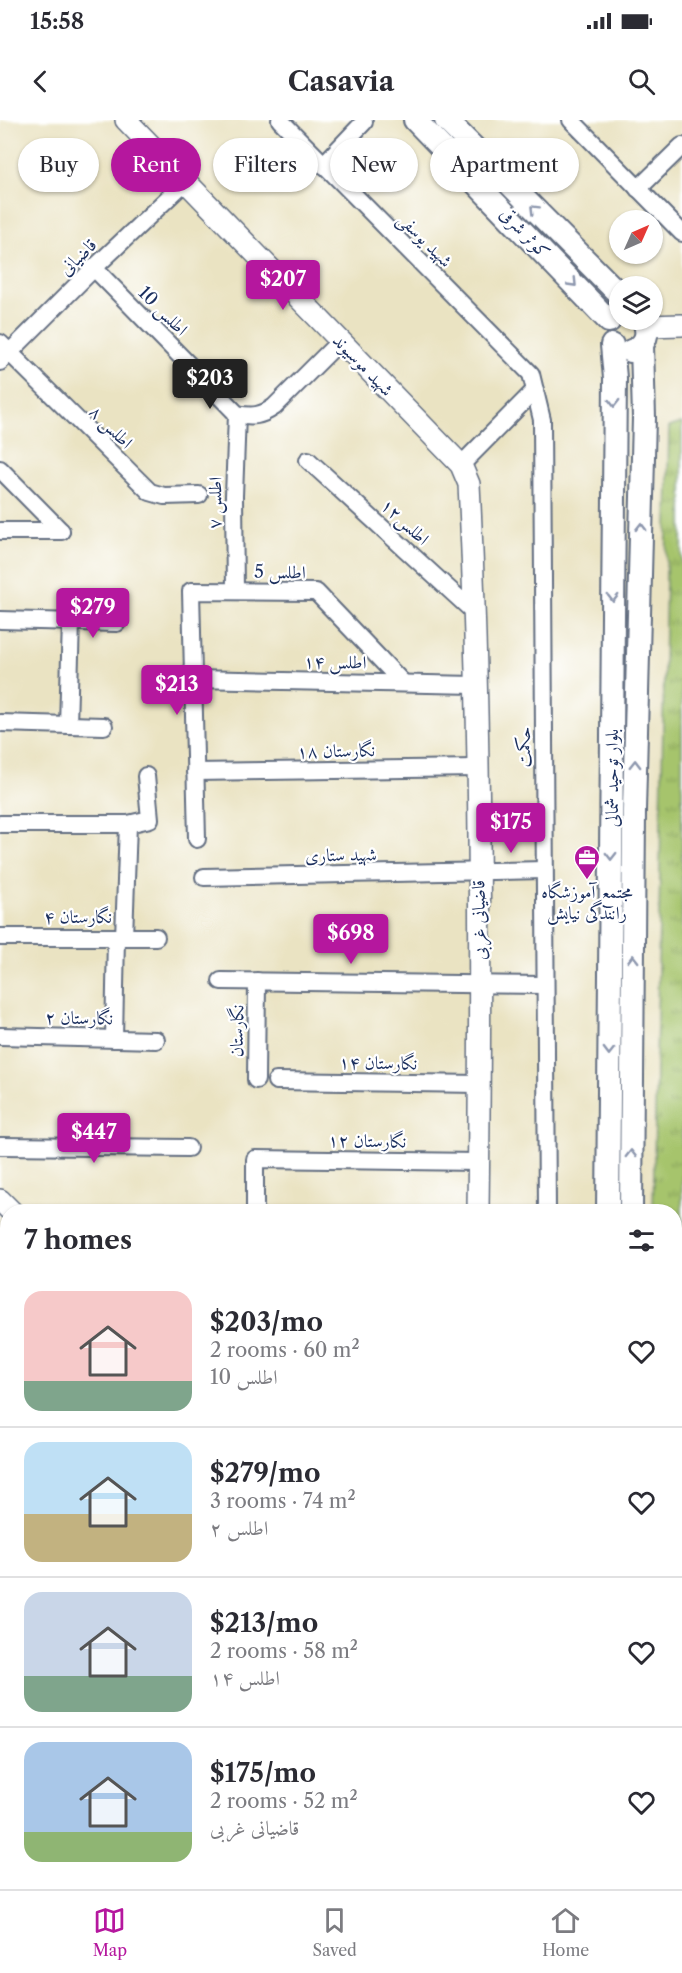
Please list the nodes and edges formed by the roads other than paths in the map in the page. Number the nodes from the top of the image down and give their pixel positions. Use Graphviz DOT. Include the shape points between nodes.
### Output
graph roads {
  1 [pos="126,120"];
  2 [pos="280,120"];
  3 [pos="415,120"];
  4 [pos="446,120"];
  5 [pos="571,120"];
  6 [pos="364,122"];
  7 [pos="143,138"];
  8 [pos="682,146"];
  9 [pos="323,165"];
  10 [pos="639,189"];
  11 [pos="174,192"];
  12 [pos="195,192"];
  13 [pos="682,233"];
  14 [pos="94,268"];
  15 [pos="609,284"];
  16 [pos="609,312"];
  17 [pos="682,325"];
  18 [pos="609,326"];
  19 [pos="663,328"];
  20 [pos="644,330"];
  21 [pos="340,341"];
  22 [pos="612,345"];
  23 [pos="3,353"];
  24 [pos="535,390"];
  25 [pos="237,414"];
  26 [pos="308,460"];
  27 [pos="0,469"];
  28 [pos="465,475"];
  29 [pos="199,495"];
  30 [pos="0,531"];
  31 [pos="235,591"];
  32 [pos="476,613"];
  33 [pos="0,620"];
  34 [pos="71,621"];
  35 [pos="117,623"];
  36 [pos="194,679"];
  37 [pos="403,683"];
  38 [pos="476,684"];
  39 [pos="0,723"];
  40 [pos="68,725"];
  41 [pos="104,726"];
  42 [pos="477,768"];
  43 [pos="195,772"];
  44 [pos="146,776"];
  45 [pos="0,824"];
  46 [pos="128,824"];
  47 [pos="197,839"];
  48 [pos="544,870"];
  49 [pos="478,872"];
  50 [pos="204,877"];
  51 [pos="0,937"];
  52 [pos="120,937"];
  53 [pos="156,937"];
  54 [pos="221,981"];
  55 [pos="257,981"];
  56 [pos="480,985"];
  57 [pos="545,986"];
  58 [pos="0,1036"];
  59 [pos="114,1039"];
  60 [pos="156,1040"];
  61 [pos="256,1080"];
  62 [pos="276,1081"];
  63 [pos="479,1084"];
  64 [pos="0,1146"];
  65 [pos="188,1148"];
  66 [pos="478,1162"];
  67 [pos="255,1204"];
  68 [pos="478,1204"];
  69 [pos="547,1204"];
  70 [pos="608,1204"];
  71 [pos="631,1204"];
  1 -- 7 [label="street, شهید موسیوند"];
  2 -- 9 [label="street, شهید یوسفی"];
  3 -- 16 [label="main road, کوثر شرقی, one-way"];
  15 -- 4 [label="main road, کوثر شرقی, one-way"];
  5 -- 10 [label="street"];
  6 -- 9 [label="street"];
  8 -- 10 [label="street"];
  9 -- 24 [label="street, شهید یوسفی" via="531,374"];
  10 -- 13 [label="street"];
  11 -- 14 [label="street, قاضیانی"];
  12 -- 21 [label="street, شهید موسیوند"];
  14 -- 23 [label="street, قاضیانی"];
  14 -- 25 [label="street, اطلس 10"];
  17 -- 19 [label="street"];
  18 -- 22 [label="main road, بلوار توحید شمالی"];
  20 -- 22 [label="main road" via="635,350 627,352"];
  71 -- 20 [label="main road, بلوار توحید شمالی, one-way"];
  21 -- 25 [label="street" via="274,407 253,417"];
  21 -- 28 [label="street, شهید موسیوند"];
  22 -- 70 [label="main road, بلوار توحید شمالی, one-way" via="615,390"];
  23 -- 29 [label="street, اطلس ۸" via="150,492 164,496"];
  24 -- 28 [label="street"];
  24 -- 48 [label="street, حکمت" via="542,420"];
  25 -- 31 [label="street, اطلس ۷"];
  26 -- 32 [label="street, اطلس۱۲"];
  27 -- 30 [label="street" via="61,531"];
  28 -- 32 [label="street, قاضیانی غربی"];
  31 -- 36 [label="street, اطلس 5" via="191,591"];
  31 -- 37 [label="street, اطلس 5" via="316,592"];
  32 -- 38 [label="street, قاضیانی غربی"];
  33 -- 34 [label="street"];
  34 -- 35 [label="street"];
  34 -- 40 [label="street"];
  36 -- 37 [label="street, اطلس ۱۴"];
  36 -- 43 [label="street"];
  37 -- 38 [label="street, اطلس ۱۴"];
  38 -- 42 [label="street, قاضیانی غربی"];
  39 -- 40 [label="street"];
  40 -- 41 [label="street"];
  42 -- 43 [label="street, نگارستان ۱۸"];
  42 -- 49 [label="street, قاضیانی غربی"];
  43 -- 47 [label="street"];
  44 -- 46 [label="street" via="150,819"];
  45 -- 46 [label="street"];
  46 -- 52 [label="street"];
  48 -- 49 [label="street, شهید ستاری"];
  48 -- 57 [label="street, حکمت"];
  49 -- 50 [label="street, شهید ستاری"];
  49 -- 56 [label="street, قاضیانی غربی"];
  51 -- 52 [label="street, نگارستان ۴"];
  52 -- 53 [label="street, نگارستان ۴"];
  52 -- 59 [label="street"];
  54 -- 55 [label="street"];
  55 -- 56 [label="street"];
  55 -- 61 [label="street, نگارستان"];
  56 -- 57 [label="street"];
  56 -- 63 [label="street, قاضیانی غربی"];
  57 -- 69 [label="street, حکمت"];
  58 -- 59 [label="street, نگارستان ۲"];
  59 -- 60 [label="street, نگارستان ۲"];
  62 -- 63 [label="street, نگارستان ۱۴"];
  63 -- 66 [label="street, قاضیانی غربی"];
  64 -- 65 [label="street"];
  66 -- 67 [label="street, نگارستان ۱۲" via="255,1159"];
  66 -- 68 [label="street, قاضیانی غربی"];
}
